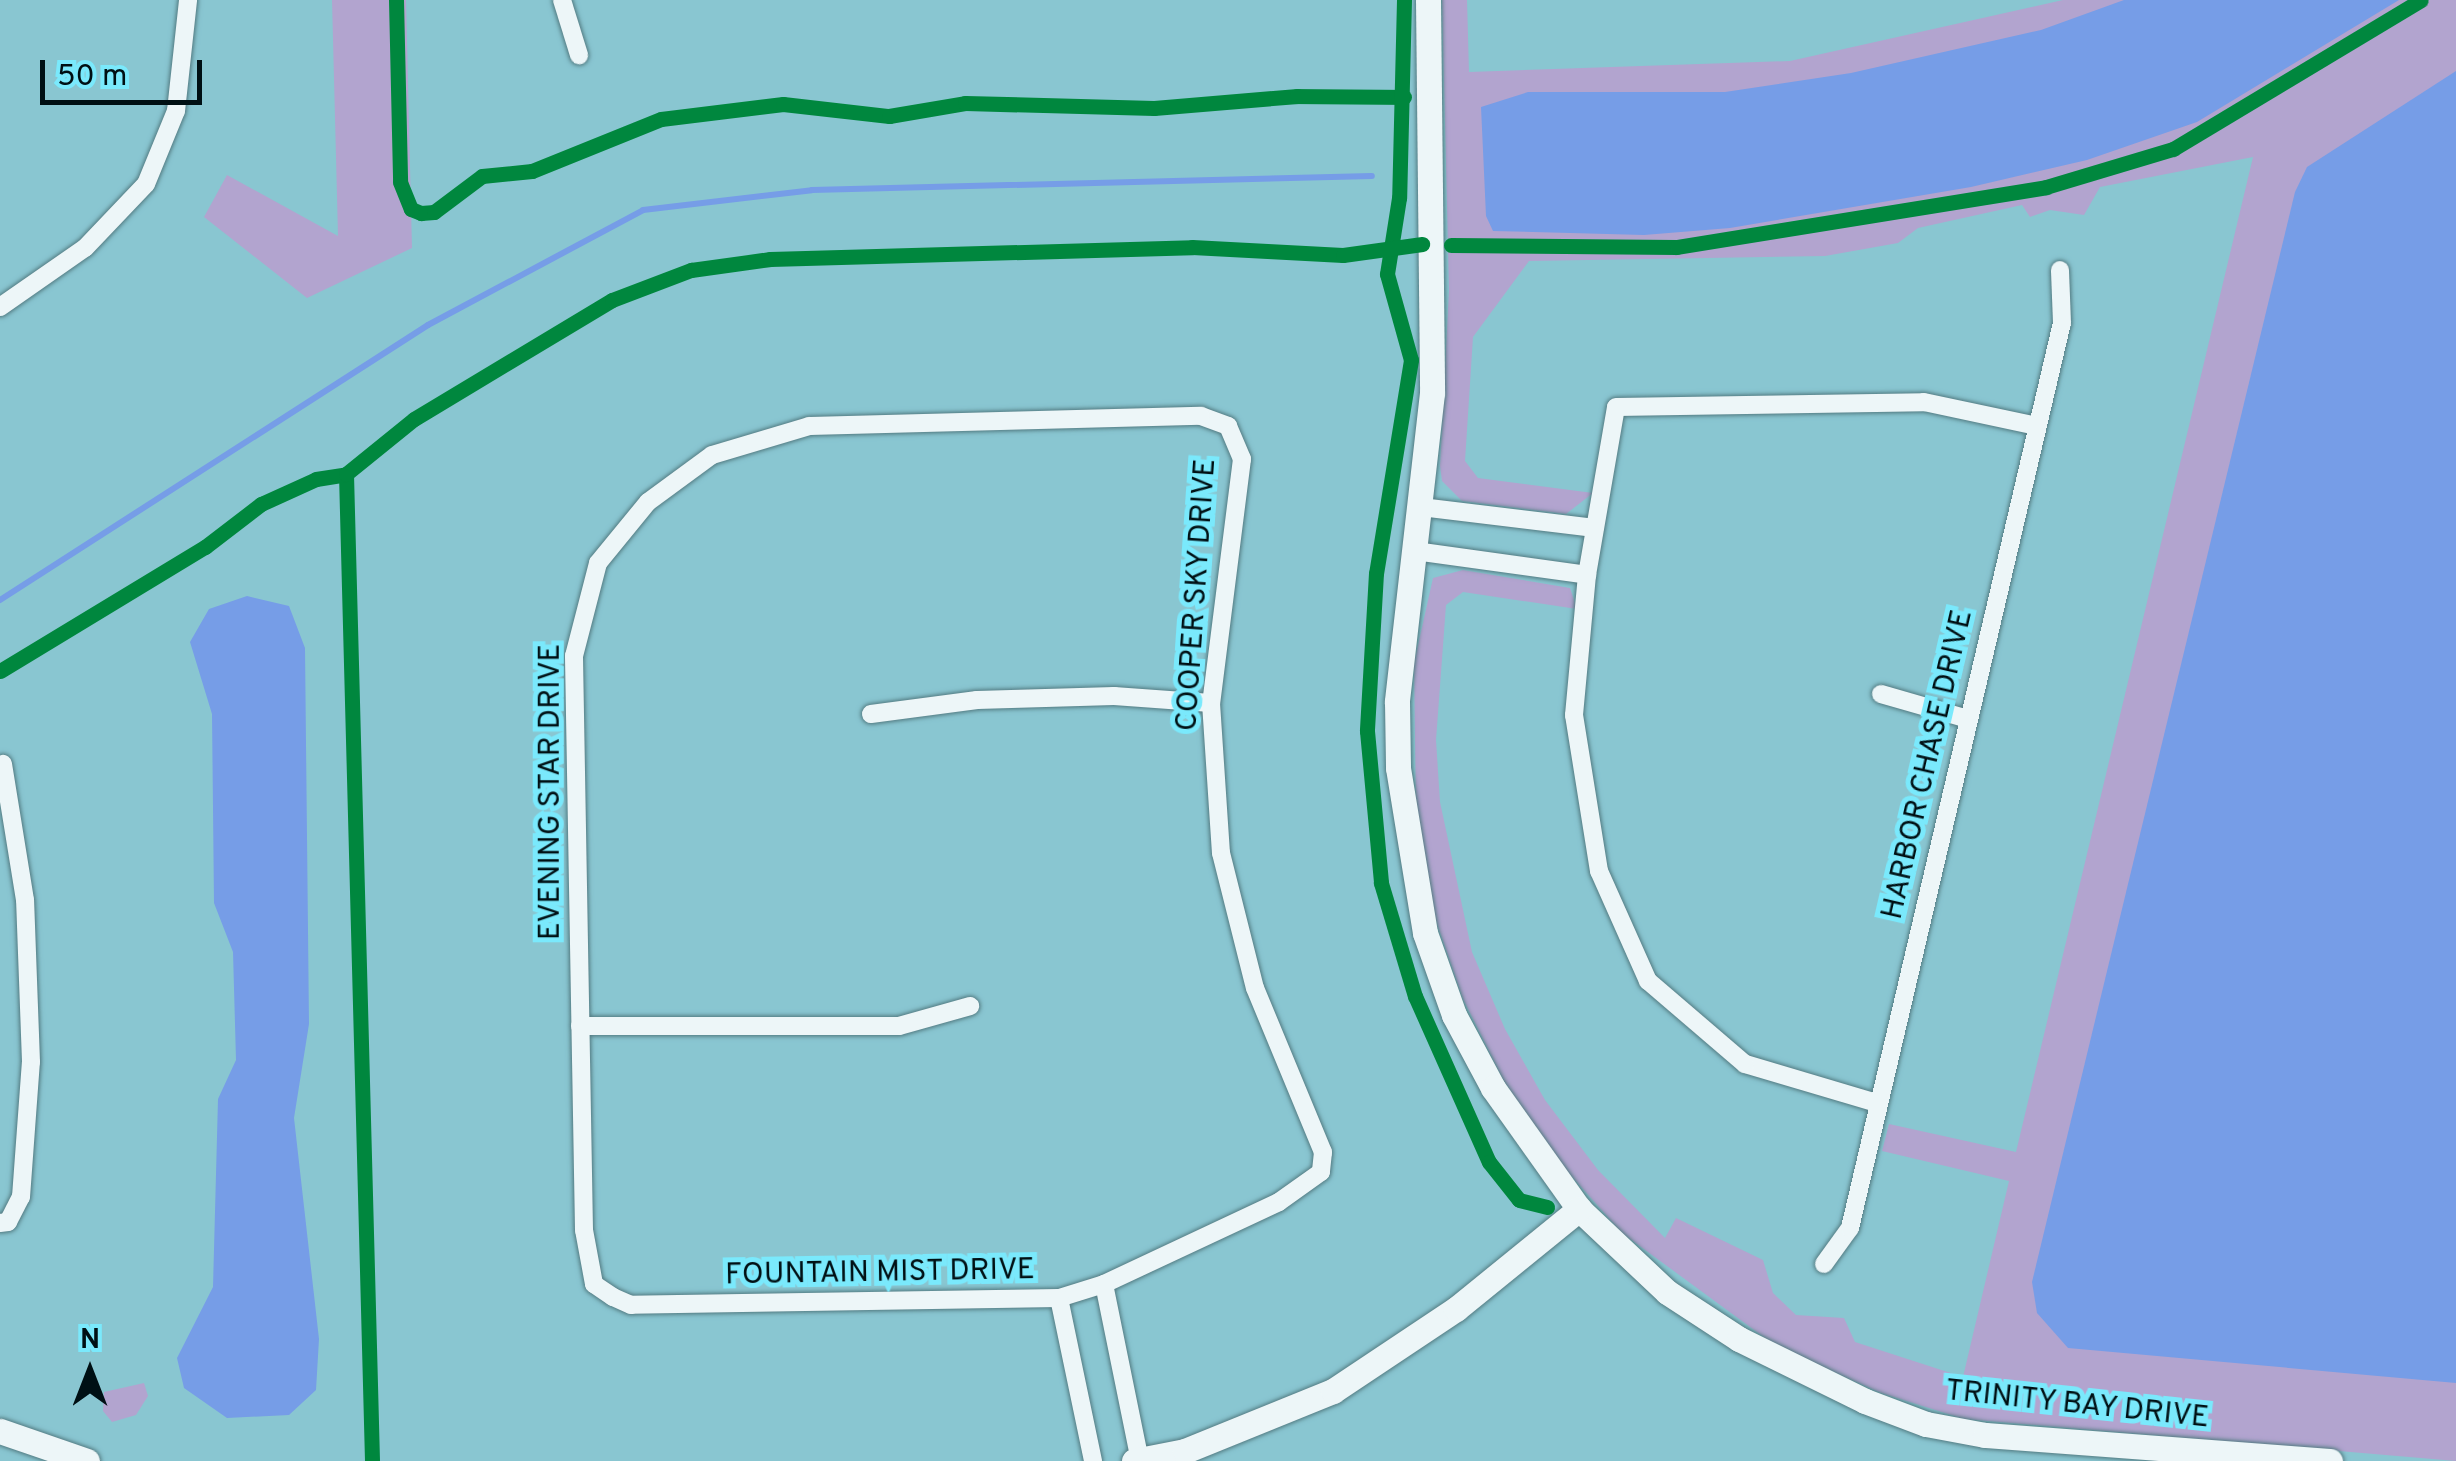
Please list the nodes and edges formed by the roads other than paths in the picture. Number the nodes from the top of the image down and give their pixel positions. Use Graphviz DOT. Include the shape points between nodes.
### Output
graph roads {
  1 [pos="188,0"];
  2 [pos="562,0"];
  3 [pos="1428,0"];
  4 [pos="579,56"];
  5 [pos="2060,270"];
  6 [pos="0,307"];
  7 [pos="1228,426"];
  8 [pos="2038,426"];
  9 [pos="1421,507"];
  10 [pos="1595,528"];
  11 [pos="1414,551"];
  12 [pos="1587,575"];
  13 [pos="1882,694"];
  14 [pos="1211,703"];
  15 [pos="872,714"];
  16 [pos="1968,718"];
  17 [pos="3,764"];
  18 [pos="970,1006"];
  19 [pos="580,1026"];
  20 [pos="1877,1103"];
  21 [pos="1322,1172"];
  22 [pos="1579,1209"];
  23 [pos="4,1223"];
  24 [pos="1824,1264"];
  25 [pos="594,1284"];
  26 [pos="1104,1284"];
  27 [pos="1059,1298"];
  28 [pos="0,1432"];
  29 [pos="87,1461"];
  30 [pos="1093,1461"];
  31 [pos="1138,1461"];
  32 [pos="2330,1461"];
  1 -- 6 [label="street" via="176,111 146,184 85,248"];
  2 -- 4 [label="street"];
  3 -- 9 [label="street, TRINITY BAY DRIVE" via="1435,305"];
  5 -- 8 [label="street, HARBOR CHASE DRIVE" via="2062,323"];
  7 -- 14 [label="street, COOPER SKY DRIVE" via="1242,458"];
  7 -- 19 [label="street, EVENING STAR DRIVE" via="1201,416 809,426 712,455 648,502 598,562 574,656"];
  8 -- 10 [label="street" via="1924,402 1616,407"];
  8 -- 16 [label="street, HARBOR CHASE DRIVE"];
  9 -- 10 [label="street"];
  9 -- 11 [label="street, TRINITY BAY DRIVE"];
  10 -- 12 [label="street"];
  11 -- 12 [label="street"];
  11 -- 22 [label="street, TRINITY BAY DRIVE" via="1397,702 1398,768 1425,933 1454,1015 1493,1088"];
  12 -- 20 [label="street" via="1574,715 1599,870 1648,981 1745,1064"];
  13 -- 16 [label="street"];
  14 -- 15 [label="street" via="1114,696 976,700"];
  14 -- 21 [label="street, COOPER SKY DRIVE" via="1221,853 1255,988 1323,1152"];
  16 -- 20 [label="street, HARBOR CHASE DRIVE"];
  17 -- 23 [label="street" via="25,900 31,1062 21,1197"];
  18 -- 19 [label="street" via="899,1026"];
  19 -- 25 [label="street, EVENING STAR DRIVE" via="585,1246"];
  20 -- 24 [label="street, HARBOR CHASE DRIVE" via="1850,1228"];
  21 -- 26 [label="street, FOUNTAIN MIST DRIVE" via="1279,1202"];
  22 -- 31 [label="street" via="1456,1310 1333,1391 1186,1452"];
  22 -- 32 [label="street, TRINITY BAY DRIVE" via="1667,1292 1740,1340 1926,1424 2072,1444"];
  25 -- 27 [label="street, FOUNTAIN MIST DRIVE" via="631,1305"];
  26 -- 27 [label="street, FOUNTAIN MIST DRIVE"];
  26 -- 31 [label="street"];
  27 -- 30 [label="street"];
  28 -- 29 [label="street"];
}
